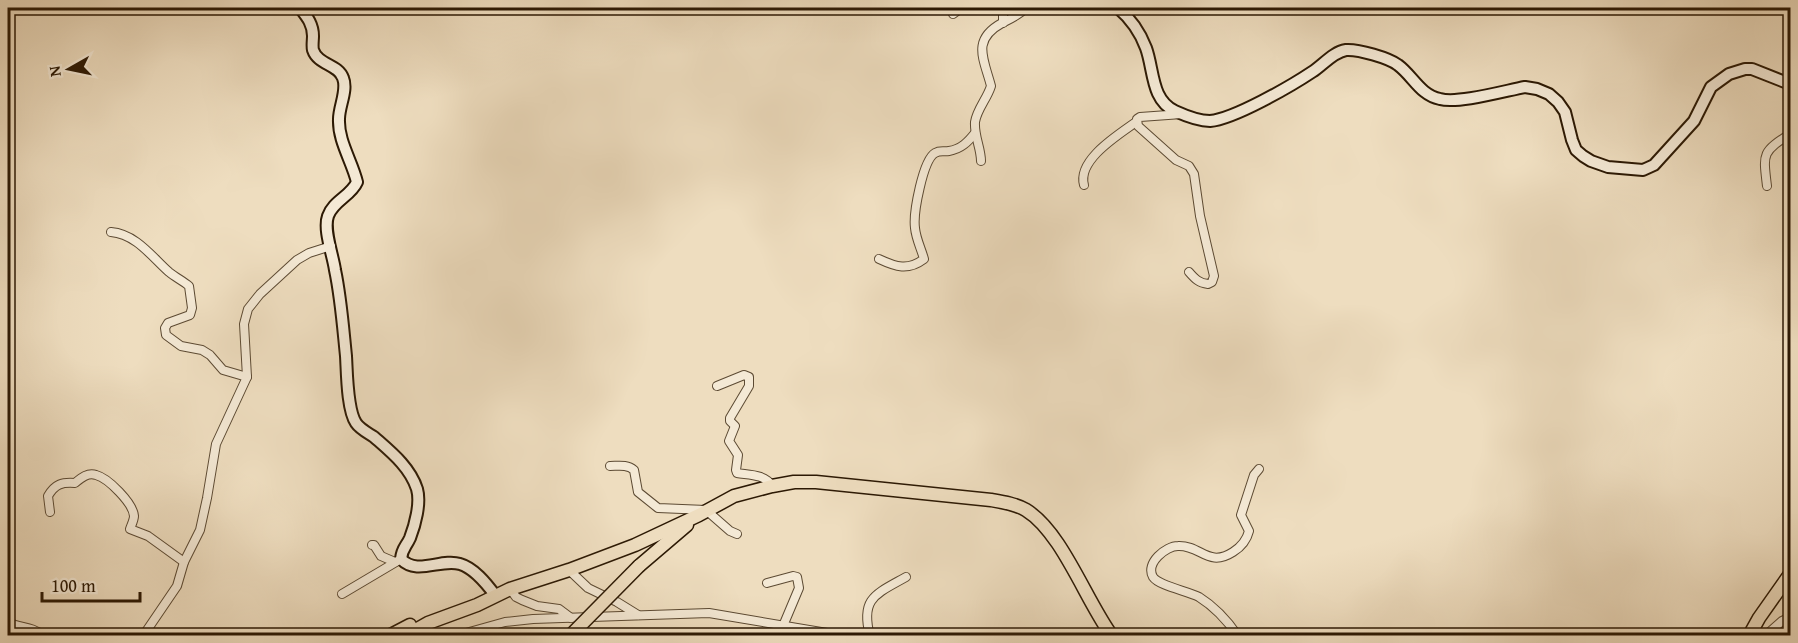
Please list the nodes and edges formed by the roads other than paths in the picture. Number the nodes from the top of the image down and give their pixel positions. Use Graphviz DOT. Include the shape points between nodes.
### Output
graph roads {
  1 [pos="300,8"];
  2 [pos="961,8"];
  3 [pos="1003,8"];
  4 [pos="1026,8"];
  5 [pos="1118,8"];
  6 [pos="953,14"];
  7 [pos="1003,22"];
  8 [pos="1791,84"];
  9 [pos="1183,114"];
  10 [pos="1136,122"];
  11 [pos="975,133"];
  12 [pos="1791,134"];
  13 [pos="981,161"];
  14 [pos="1084,185"];
  15 [pos="1767,186"];
  16 [pos="111,232"];
  17 [pos="331,246"];
  18 [pos="879,259"];
  19 [pos="1189,272"];
  20 [pos="247,377"];
  21 [pos="717,386"];
  22 [pos="610,466"];
  23 [pos="1258,469"];
  24 [pos="772,486"];
  25 [pos="50,512"];
  26 [pos="703,512"];
  27 [pos="737,534"];
  28 [pos="372,545"];
  29 [pos="398,560"];
  30 [pos="184,562"];
  31 [pos="569,570"];
  32 [pos="1791,574"];
  33 [pos="906,577"];
  34 [pos="767,582"];
  35 [pos="510,589"];
  36 [pos="342,594"];
  37 [pos="495,595"];
  38 [pos="639,616"];
  39 [pos="1791,617"];
  40 [pos="571,618"];
  41 [pos="8,622"];
  42 [pos="783,626"];
  43 [pos="44,636"];
  44 [pos="143,636"];
  45 [pos="389,636"];
  46 [pos="405,636"];
  47 [pos="455,636"];
  48 [pos="570,636"];
  49 [pos="845,636"];
  50 [pos="870,636"];
  51 [pos="1112,636"];
  52 [pos="1238,636"];
  53 [pos="1749,636"];
  54 [pos="1765,636"];
  1 -- 17 [label="street" via="313,28 313,50 344,79 340,131 357,182 328,215 326,231"];
  2 -- 6 [label="street"];
  3 -- 7 [label="street"];
  4 -- 7 [label="street"];
  5 -- 9 [label="street" via="1138,30 1147,49 1158,94 1165,105"];
  7 -- 11 [label="street" via="992,28 981,46 991,86 975,119"];
  8 -- 9 [label="street" via="1752,69 1729,74 1711,87 1686,130 1654,165 1642,170 1608,167 1583,156 1576,150 1565,112 1549,94 1537,89 1525,87 1453,101 1438,99 1416,85 1397,64 1348,50 1278,92 1221,119 1209,121"];
  9 -- 10 [label="street" via="1140,117"];
  10 -- 14 [label="street" via="1103,145 1084,170"];
  10 -- 19 [label="street" via="1194,174 1214,276 1212,282 1201,283"];
  11 -- 13 [label="street"];
  11 -- 18 [label="street" via="959,148 931,155 927,164 914,211 916,236 924,259 906,267"];
  12 -- 15 [label="street" via="1766,153"];
  16 -- 20 [label="street" via="132,239 189,286 190,315 168,323 166,335 181,346 202,350 224,370"];
  17 -- 20 [label="street" via="297,260 248,309 244,324"];
  17 -- 29 [label="street" via="347,386 355,422 404,466 418,491 414,525"];
  20 -- 30 [label="street" via="216,444 200,530"];
  21 -- 24 [label="street" via="744,375 749,377 749,386 730,418 735,426 729,441 738,455 737,473 764,477"];
  22 -- 26 [label="street" via="634,470 638,492 658,508"];
  23 -- 52 [label="street" via="1241,515 1248,537 1237,550 1215,559 1176,545 1154,560 1151,569 1159,582 1199,597 1220,613"];
  24 -- 26 [label="main road" via="734,496"];
  24 -- 51 [label="main road" via="816,482 1017,506 1050,534"];
  25 -- 30 [label="street" via="48,496 56,485 75,483 94,474 129,502 134,516 130,530 148,536"];
  26 -- 27 [label="street"];
  26 -- 31 [label="main road" via="635,545"];
  26 -- 48 [label="main road, bridge" via="639,566"];
  28 -- 29 [label="street" via="381,556"];
  29 -- 36 [label="street"];
  29 -- 37 [label="street" via="414,566 458,563 478,576"];
  30 -- 44 [label="street" via="177,586"];
  31 -- 35 [label="main road"];
  31 -- 38 [label="street" via="588,588"];
  32 -- 53 [label="main road"];
  33 -- 50 [label="street" via="869,603 866,614"];
  34 -- 42 [label="street" via="797,577 799,588"];
  35 -- 37 [label="main road"];
  35 -- 40 [label="street" via="522,600 559,609"];
  37 -- 45 [label="main road" via="456,604"];
  37 -- 46 [label="main road"];
  38 -- 40 [label="street"];
  38 -- 42 [label="street" via="709,613"];
  39 -- 54 [label="street"];
  40 -- 47 [label="street" via="505,622"];
  41 -- 43 [label="street"];
  42 -- 49 [label="street"];
}
